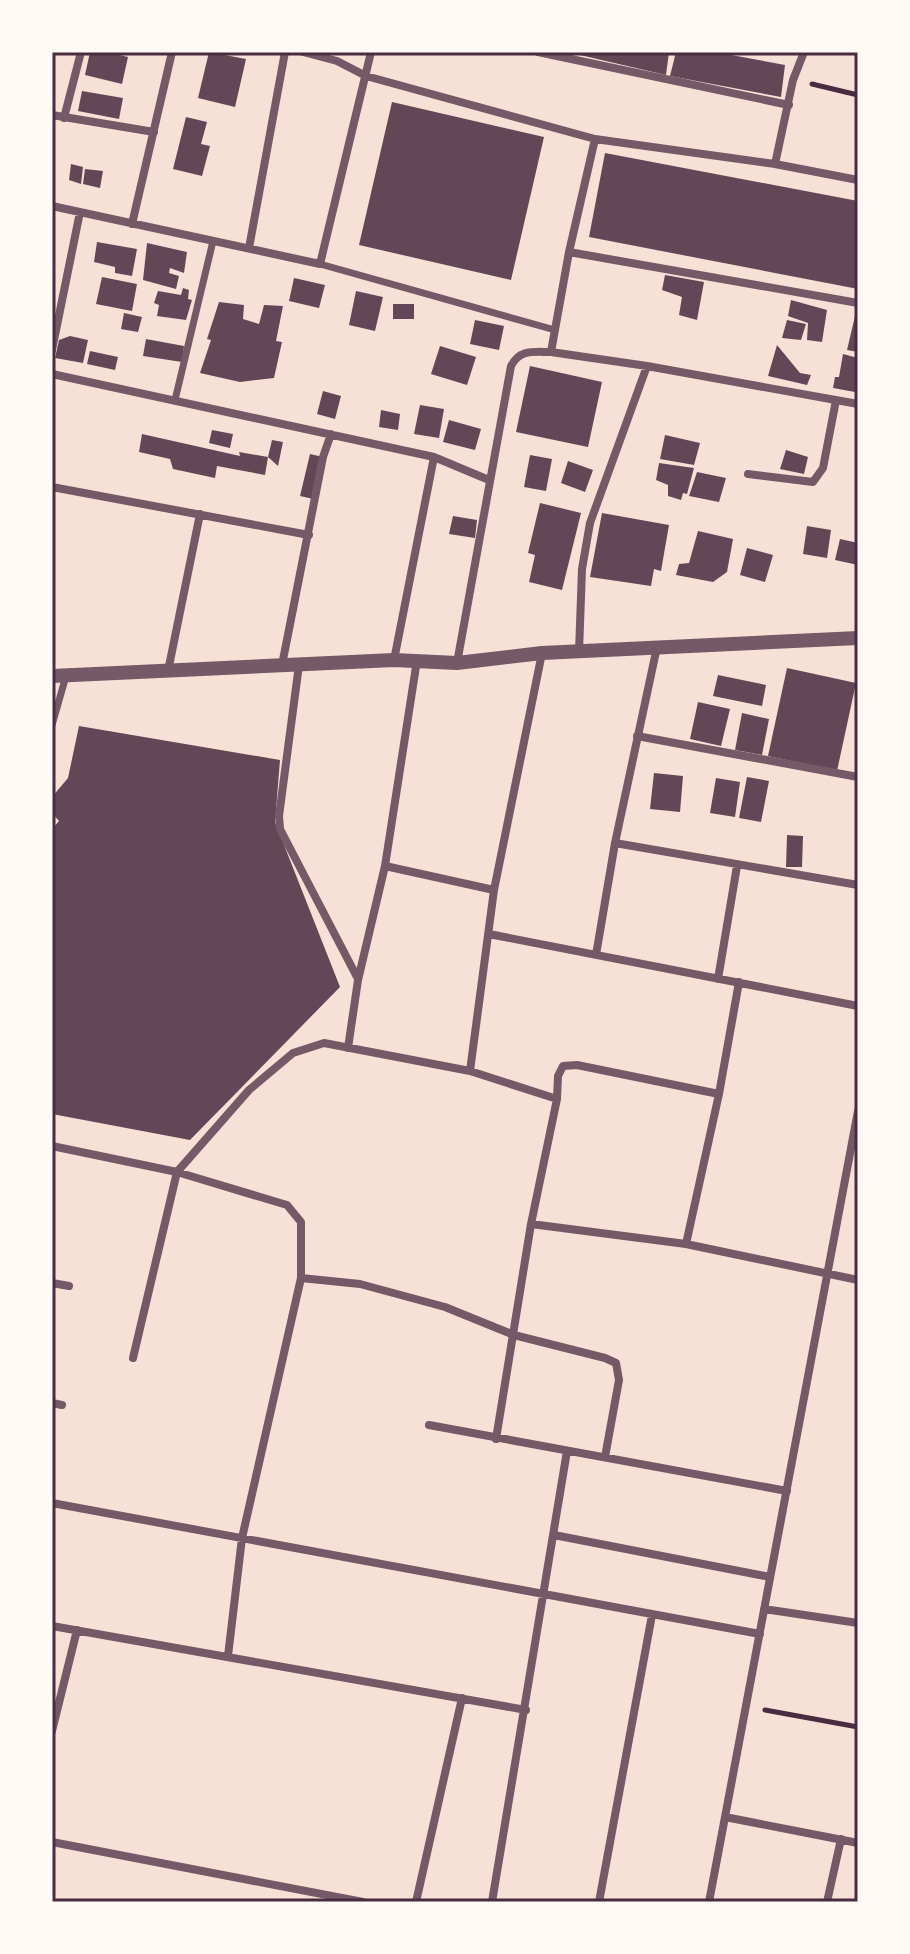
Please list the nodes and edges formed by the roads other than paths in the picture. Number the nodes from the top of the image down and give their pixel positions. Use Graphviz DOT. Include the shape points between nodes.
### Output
graph roads {
  1 [pos="81,52"];
  2 [pos="172,52"];
  3 [pos="285,52"];
  4 [pos="303,52"];
  5 [pos="371,52"];
  6 [pos="538,52"];
  7 [pos="804,52"];
  8 [pos="366,76"];
  9 [pos="789,105"];
  10 [pos="52,115"];
  11 [pos="64,118"];
  12 [pos="154,132"];
  13 [pos="595,139"];
  14 [pos="775,164"];
  15 [pos="858,180"];
  16 [pos="52,206"];
  17 [pos="80,212"];
  18 [pos="132,224"];
  19 [pos="213,241"];
  20 [pos="249,248"];
  21 [pos="569,252"];
  22 [pos="320,264"];
  23 [pos="858,303"];
  24 [pos="555,330"];
  25 [pos="52,350"];
  26 [pos="551,352"];
  27 [pos="647,366"];
  28 [pos="52,374"];
  29 [pos="175,400"];
  30 [pos="836,400"];
  31 [pos="858,404"];
  32 [pos="331,434"];
  33 [pos="434,457"];
  34 [pos="748,474"];
  35 [pos="489,480"];
  36 [pos="52,487"];
  37 [pos="200,514"];
  38 [pos="309,535"];
  39 [pos="858,638"];
  40 [pos="657,647"];
  41 [pos="542,653"];
  42 [pos="579,653"];
  43 [pos="394,660"];
  44 [pos="417,660"];
  45 [pos="457,663"];
  46 [pos="282,665"];
  47 [pos="299,665"];
  48 [pos="168,671"];
  49 [pos="59,676"];
  50 [pos="52,725"];
  51 [pos="637,736"];
  52 [pos="858,777"];
  53 [pos="615,843"];
  54 [pos="385,866"];
  55 [pos="737,866"];
  56 [pos="858,885"];
  57 [pos="494,890"];
  58 [pos="489,934"];
  59 [pos="596,955"];
  60 [pos="718,979"];
  61 [pos="358,980"];
  62 [pos="739,982"];
  63 [pos="858,1006"];
  64 [pos="348,1048"];
  65 [pos="470,1071"];
  66 [pos="719,1094"];
  67 [pos="557,1099"];
  68 [pos="858,1111"];
  69 [pos="52,1146"];
  70 [pos="177,1172"];
  71 [pos="531,1224"];
  72 [pos="686,1244"];
  73 [pos="827,1274"];
  74 [pos="301,1278"];
  75 [pos="858,1280"];
  76 [pos="52,1283"];
  77 [pos="69,1286"];
  78 [pos="514,1335"];
  79 [pos="133,1358"];
  80 [pos="52,1403"];
  81 [pos="62,1405"];
  82 [pos="429,1425"];
  83 [pos="496,1439"];
  84 [pos="567,1451"];
  85 [pos="605,1457"];
  86 [pos="787,1491"];
  87 [pos="52,1503"];
  88 [pos="554,1535"];
  89 [pos="242,1538"];
  90 [pos="770,1577"];
  91 [pos="544,1594"];
  92 [pos="764,1609"];
  93 [pos="652,1615"];
  94 [pos="858,1623"];
  95 [pos="52,1626"];
  96 [pos="77,1630"];
  97 [pos="760,1634"];
  98 [pos="228,1656"];
  99 [pos="462,1698"];
  100 [pos="526,1710"];
  101 [pos="52,1731"];
  102 [pos="725,1817"];
  103 [pos="841,1839"];
  104 [pos="52,1842"];
  105 [pos="858,1843"];
  106 [pos="342,1900"];
  107 [pos="363,1902"];
  108 [pos="416,1902"];
  109 [pos="492,1902"];
  110 [pos="599,1902"];
  111 [pos="709,1902"];
  112 [pos="827,1902"];
  1 -- 11 [label="street"];
  2 -- 12 [label="street"];
  3 -- 20 [label="street"];
  4 -- 8 [label="street"];
  5 -- 8 [label="street"];
  6 -- 9 [label="street"];
  7 -- 9 [label="street"];
  8 -- 13 [label="street"];
  8 -- 22 [label="street"];
  9 -- 14 [label="street"];
  10 -- 11 [label="street"];
  11 -- 12 [label="street"];
  12 -- 18 [label="street"];
  13 -- 14 [label="street"];
  13 -- 21 [label="street"];
  14 -- 15 [label="street"];
  16 -- 17 [label="street"];
  17 -- 18 [label="street"];
  17 -- 25 [label="street"];
  18 -- 19 [label="street"];
  19 -- 20 [label="street"];
  19 -- 29 [label="street"];
  20 -- 22 [label="street"];
  21 -- 23 [label="street"];
  21 -- 24 [label="street"];
  22 -- 24 [label="street"];
  24 -- 26 [label="street"];
  26 -- 27 [label="street"];
  26 -- 35 [label="street" via="523,353 511,366"];
  27 -- 30 [label="street"];
  27 -- 42 [label="street" via="590,523 582,569"];
  28 -- 29 [label="street"];
  29 -- 32 [label="street"];
  30 -- 31 [label="street"];
  30 -- 34 [label="street" via="817,479"];
  32 -- 33 [label="street"];
  32 -- 38 [label="street"];
  33 -- 35 [label="street"];
  33 -- 43 [label="street"];
  35 -- 45 [label="street"];
  36 -- 37 [label="street"];
  37 -- 38 [label="street"];
  37 -- 48 [label="street"];
  38 -- 46 [label="street"];
  39 -- 40 [label="street"];
  40 -- 42 [label="street"];
  40 -- 51 [label="street"];
  41 -- 42 [label="street"];
  41 -- 45 [label="street"];
  41 -- 57 [label="street"];
  43 -- 44 [label="street"];
  43 -- 47 [label="street"];
  44 -- 45 [label="street"];
  44 -- 54 [label="street"];
  46 -- 47 [label="street"];
  46 -- 48 [label="street"];
  47 -- 61 [label="street" via="280,829"];
  48 -- 49 [label="street"];
  49 -- 50 [label="street"];
  51 -- 52 [label="street"];
  51 -- 53 [label="street"];
  53 -- 55 [label="street"];
  53 -- 59 [label="street"];
  54 -- 57 [label="street"];
  54 -- 61 [label="street"];
  55 -- 56 [label="street"];
  55 -- 60 [label="street"];
  57 -- 58 [label="street"];
  58 -- 59 [label="street"];
  58 -- 65 [label="street"];
  59 -- 60 [label="street"];
  60 -- 62 [label="street"];
  61 -- 64 [label="street"];
  62 -- 63 [label="street"];
  62 -- 66 [label="street"];
  64 -- 65 [label="street"];
  64 -- 70 [label="street" via="324,1043 293,1053 249,1090"];
  65 -- 67 [label="street"];
  66 -- 67 [label="street" via="577,1065 563,1066"];
  66 -- 72 [label="street"];
  67 -- 71 [label="street"];
  68 -- 73 [label="street"];
  69 -- 70 [label="street"];
  70 -- 74 [label="street" via="287,1205 301,1222"];
  70 -- 79 [label="street"];
  71 -- 72 [label="street"];
  71 -- 78 [label="street"];
  72 -- 73 [label="street"];
  73 -- 75 [label="street"];
  73 -- 86 [label="street"];
  74 -- 78 [label="street" via="360,1284 445,1307"];
  74 -- 89 [label="street"];
  76 -- 77 [label="street"];
  78 -- 83 [label="street"];
  78 -- 85 [label="street" via="616,1363 619,1380"];
  80 -- 81 [label="street"];
  82 -- 83 [label="street"];
  83 -- 84 [label="street"];
  84 -- 85 [label="street"];
  84 -- 88 [label="street"];
  85 -- 86 [label="street"];
  86 -- 90 [label="street"];
  87 -- 89 [label="street"];
  88 -- 90 [label="street"];
  88 -- 91 [label="street"];
  89 -- 91 [label="street"];
  89 -- 98 [label="street"];
  90 -- 92 [label="street"];
  91 -- 93 [label="street"];
  91 -- 100 [label="street"];
  92 -- 94 [label="street"];
  92 -- 97 [label="street"];
  93 -- 97 [label="street"];
  93 -- 110 [label="street"];
  95 -- 96 [label="street"];
  96 -- 98 [label="street"];
  96 -- 101 [label="street"];
  97 -- 102 [label="street"];
  98 -- 99 [label="street"];
  99 -- 100 [label="street"];
  99 -- 108 [label="street"];
  100 -- 109 [label="street"];
  102 -- 103 [label="street"];
  102 -- 111 [label="street"];
  103 -- 105 [label="street"];
  103 -- 112 [label="street"];
  104 -- 106 [label="street"];
  106 -- 107 [label="street"];
}
